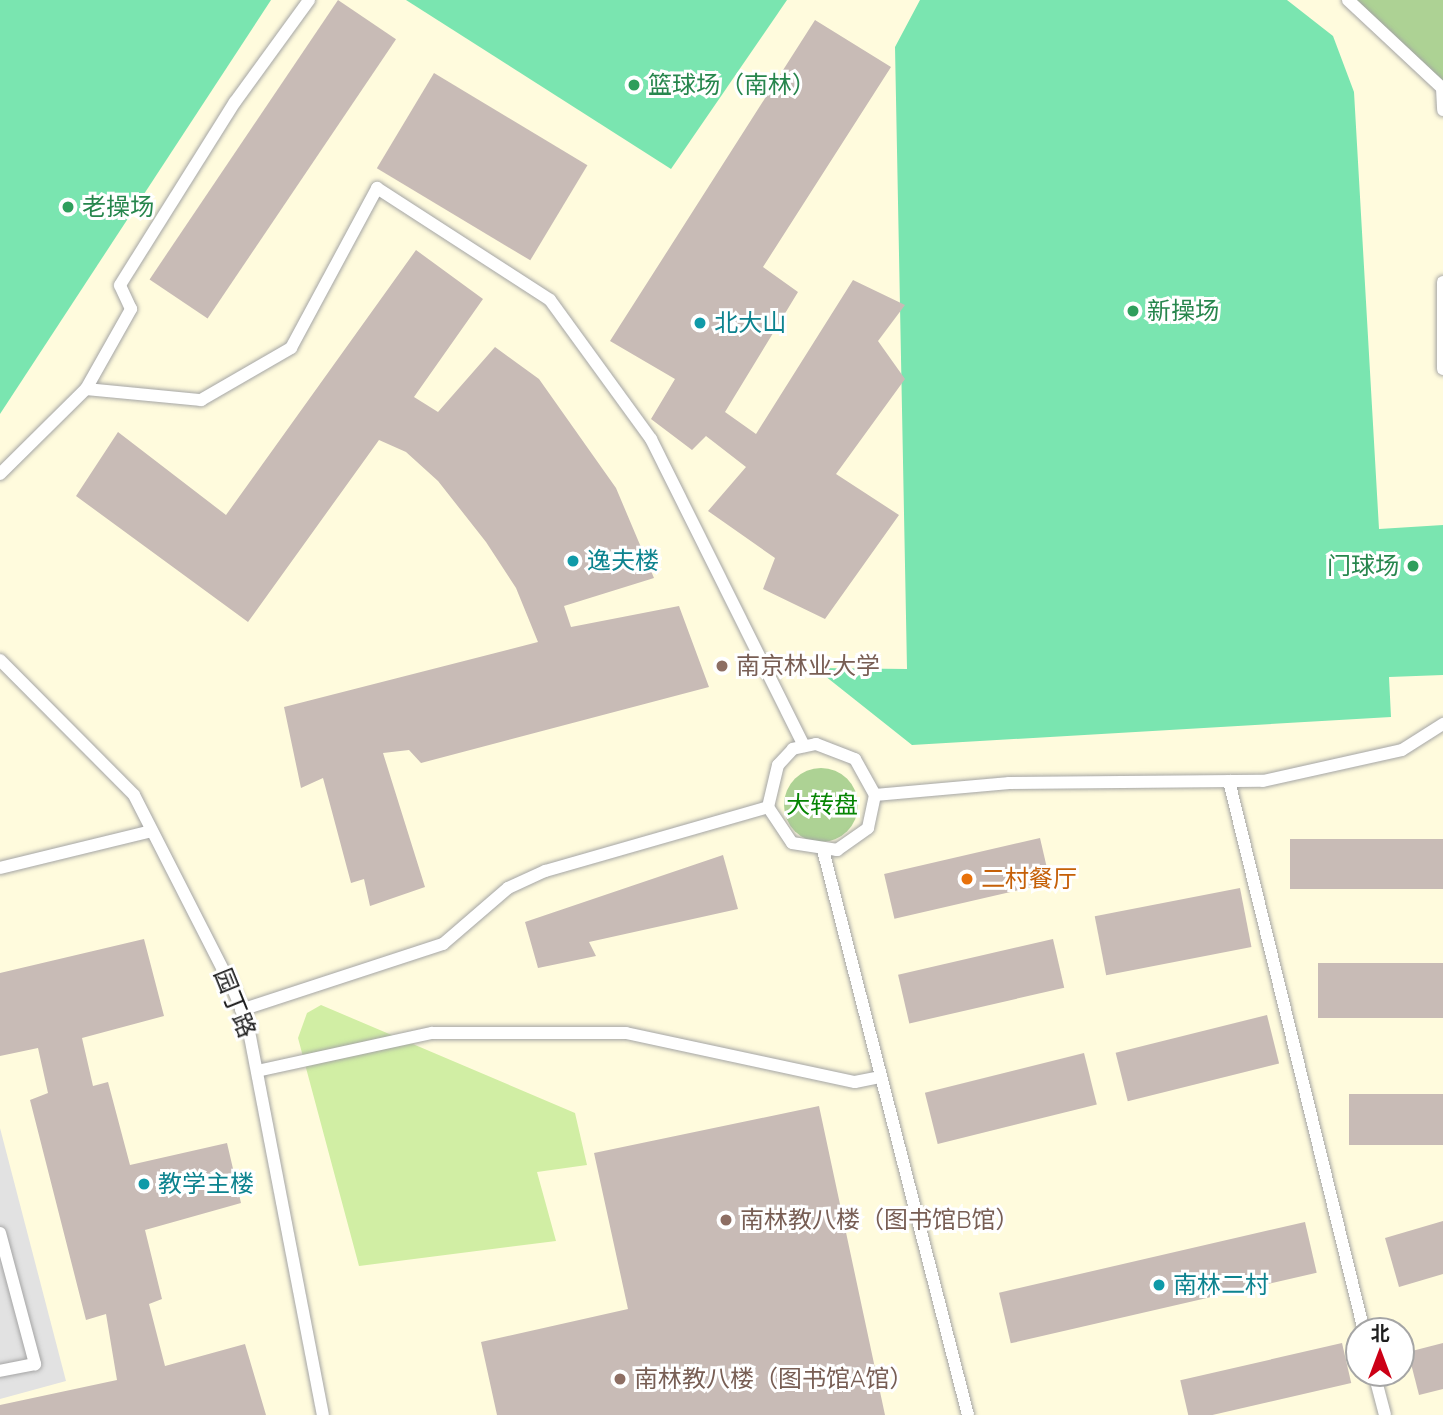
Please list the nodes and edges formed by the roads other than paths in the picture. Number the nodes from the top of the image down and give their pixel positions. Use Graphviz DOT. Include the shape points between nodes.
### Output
graph roads {
  1 [pos="309,0"];
  2 [pos="1348,0"];
  3 [pos="1443,110"];
  4 [pos="1443,282"];
  5 [pos="1443,369"];
  6 [pos="86,388"];
  7 [pos="0,474"];
  8 [pos="0,660"];
  9 [pos="1443,724"];
  10 [pos="804,746"];
  11 [pos="1229,781"];
  12 [pos="875,795"];
  13 [pos="768,807"];
  14 [pos="152,831"];
  15 [pos="823,850"];
  16 [pos="0,868"];
  17 [pos="242,1010"];
  18 [pos="257,1071"];
  19 [pos="880,1077"];
  20 [pos="0,1233"];
  21 [pos="1361,1317"];
  22 [pos="0,1371"];
  23 [pos="1378,1387"];
  24 [pos="323,1415"];
  25 [pos="968,1415"];
  26 [pos="1385,1415"];
  1 -- 6 [label="lane" via="235,102 120,285 131,309"];
  2 -- 3 [label="lane" via="1441,88"];
  4 -- 5 [label="lane"];
  6 -- 7 [label="lane"];
  6 -- 10 [label="lane" via="201,400 291,348 377,188 550,300 651,439"];
  8 -- 14 [label="lane, 园丁路" via="134,794"];
  9 -- 11 [label="lane" via="1402,750 1263,781"];
  10 -- 12 [label="lane" via="838,747 855,759"];
  10 -- 13 [label="lane" via="778,765"];
  11 -- 12 [label="lane" via="1009,783"];
  11 -- 21 [label="lane"];
  12 -- 15 [label="lane" via="868,828 855,842"];
  13 -- 15 [label="lane" via="792,843"];
  13 -- 17 [label="lane" via="545,871 508,888 443,944"];
  14 -- 16 [label="lane"];
  14 -- 17 [label="lane, 园丁路"];
  15 -- 19 [label="lane"];
  17 -- 18 [label="lane, 园丁路"];
  18 -- 19 [label="lane" via="432,1033 626,1033 855,1082"];
  18 -- 24 [label="lane, 园丁路"];
  19 -- 25 [label="lane"];
  20 -- 22 [label="lane" via="35,1364"];
  23 -- 26 [label="lane"];
}
